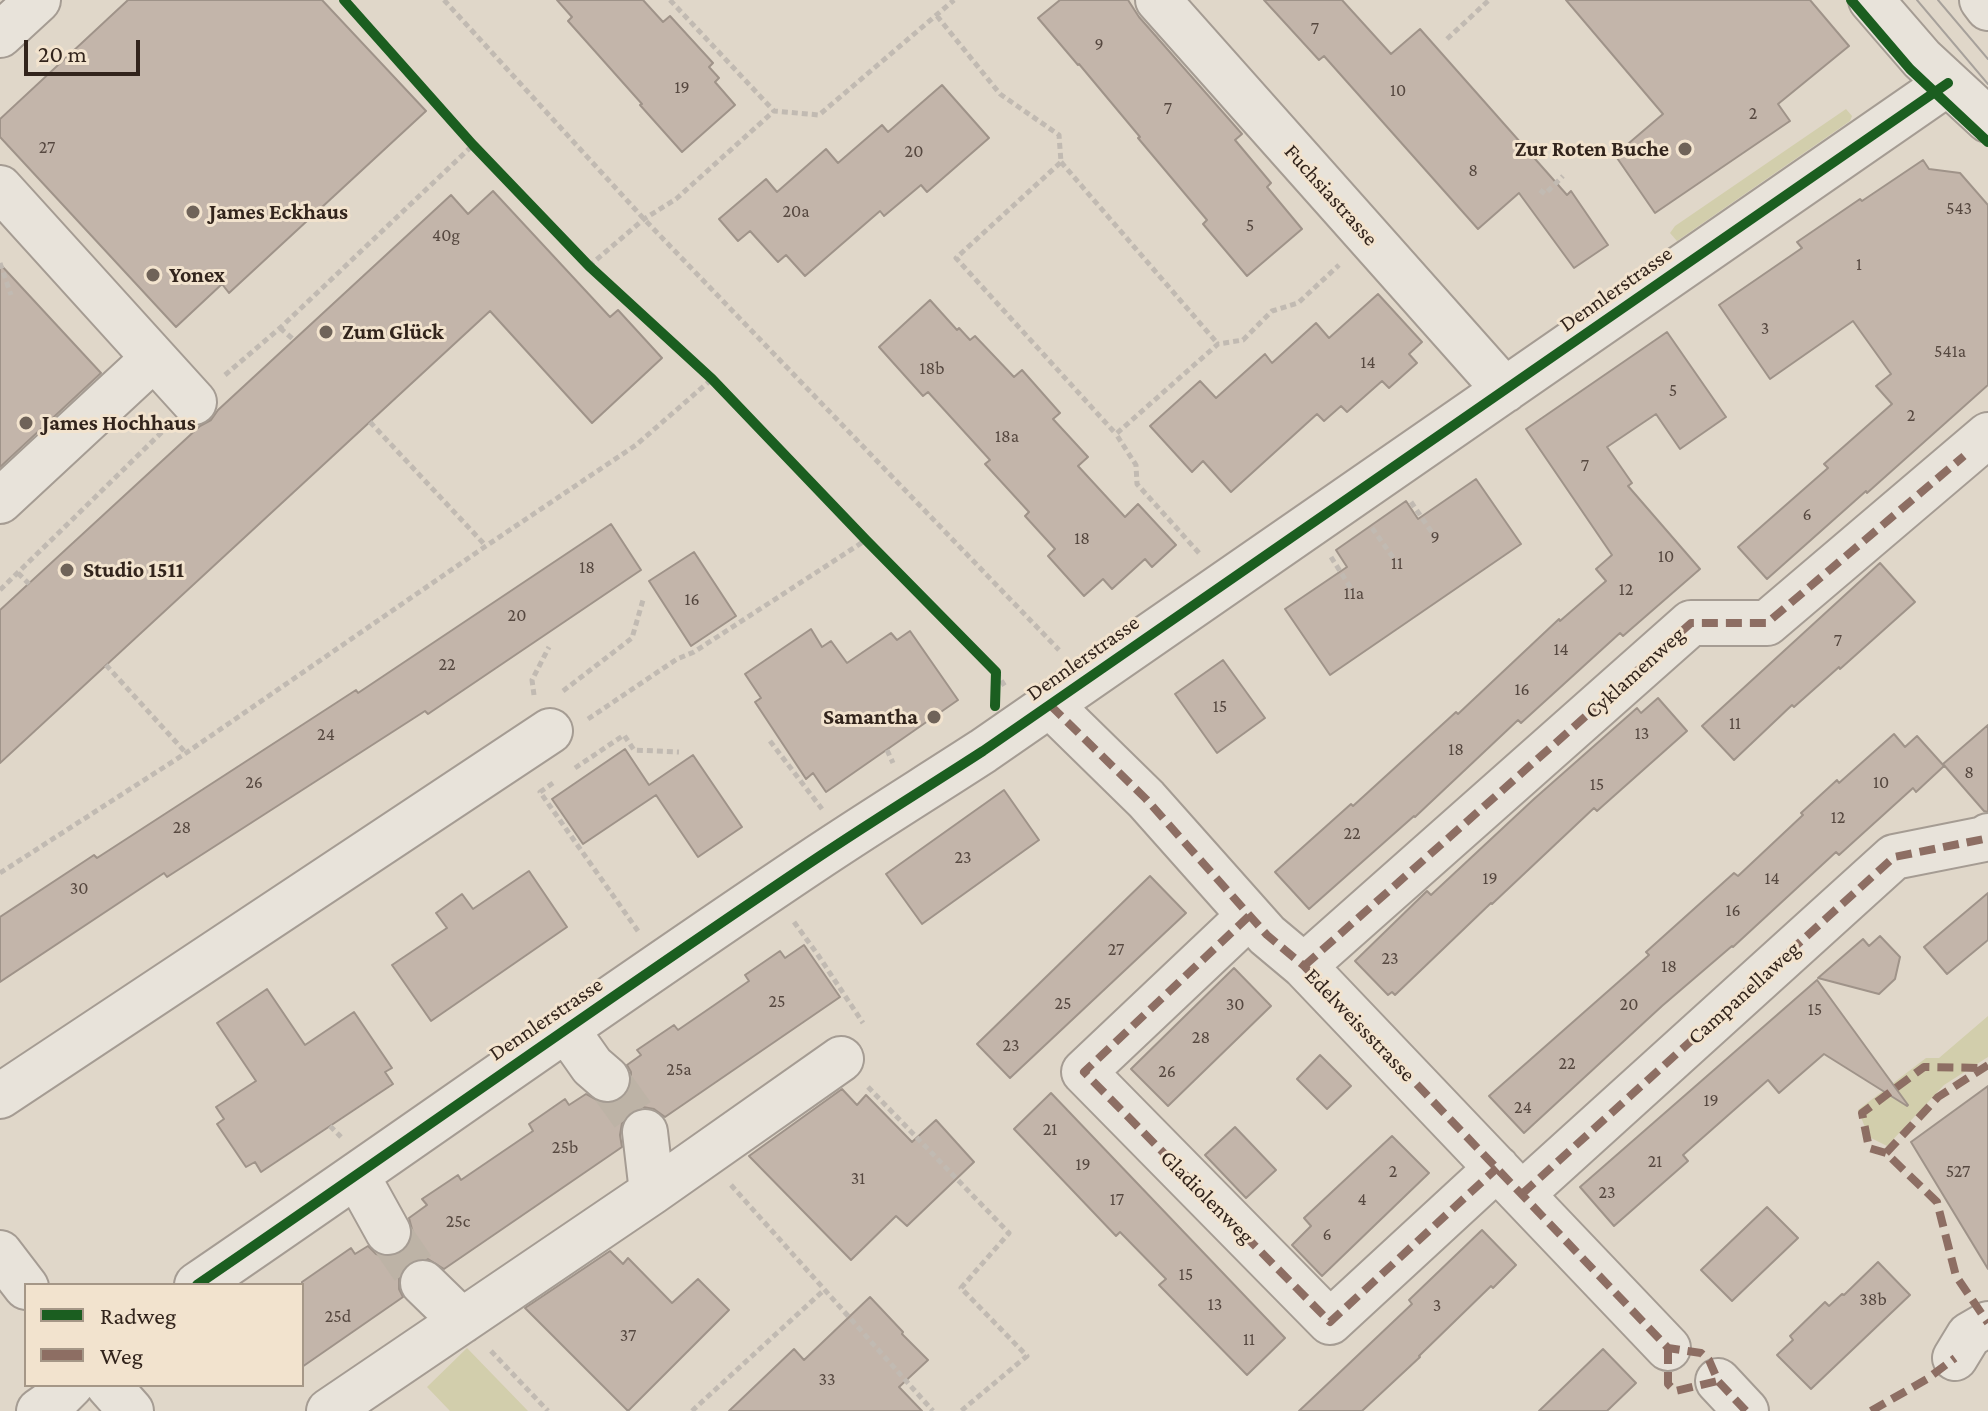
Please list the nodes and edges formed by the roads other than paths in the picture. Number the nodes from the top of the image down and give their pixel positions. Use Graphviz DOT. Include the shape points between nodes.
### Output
graph roads {
  1 [pos="38,0"];
  2 [pos="1158,0"];
  3 [pos="1871,0"];
  4 [pos="1982,0"];
  5 [pos="1988,8"];
  6 [pos="0,35"];
  7 [pos="1948,83"];
  8 [pos="1988,120"];
  9 [pos="0,188"];
  10 [pos="154,358"];
  11 [pos="1505,390"];
  12 [pos="194,402"];
  13 [pos="1988,435"];
  14 [pos="0,501"];
  15 [pos="1050,705"];
  16 [pos="551,715"];
  17 [pos="1988,836"];
  18 [pos="1249,916"];
  19 [pos="1304,966"];
  20 [pos="566,1029"];
  21 [pos="841,1059"];
  22 [pos="607,1079"];
  23 [pos="0,1096"];
  24 [pos="645,1132"];
  25 [pos="357,1176"];
  26 [pos="1509,1181"];
  27 [pos="652,1192"];
  28 [pos="388,1232"];
  29 [pos="0,1253"];
  30 [pos="200,1283"];
  31 [pos="423,1283"];
  32 [pos="24,1284"];
  33 [pos="462,1321"];
  34 [pos="1988,1324"];
  35 [pos="1668,1348"];
  36 [pos="1955,1358"];
  37 [pos="69,1387"];
  38 [pos="110,1387"];
  39 [pos="39,1411"];
  40 [pos="131,1411"];
  41 [pos="329,1411"];
  1 -- 6 [label="street"];
  2 -- 11 [label="street, Fuchsiastrasse"];
  3 -- 7 [label="street"];
  4 -- 5 [label="street"];
  7 -- 8 [label="street"];
  7 -- 11 [label="street, Dennlerstrasse"];
  9 -- 10 [label="street"];
  10 -- 12 [label="street"];
  10 -- 14 [label="street"];
  11 -- 15 [label="street, Dennlerstrasse"];
  13 -- 19 [label="street, Cyklamenweg" via="1767,623 1691,623"];
  15 -- 18 [label="street, Edelweissstrasse" via="1146,799"];
  15 -- 20 [label="street, Dennlerstrasse"];
  16 -- 23 [label="street"];
  17 -- 26 [label="street, Campanellaweg" via="1894,857"];
  18 -- 19 [label="street, Edelweissstrasse"];
  18 -- 26 [label="street, Gladiolenweg" via="1084,1072 1330,1322"];
  19 -- 26 [label="street, Edelweissstrasse"];
  20 -- 22 [label="street"];
  20 -- 25 [label="street, Dennlerstrasse"];
  21 -- 27 [label="street"];
  24 -- 27 [label="street"];
  25 -- 28 [label="street"];
  25 -- 30 [label="street, Dennlerstrasse"];
  26 -- 35 [label="street, Edelweissstrasse"];
  27 -- 33 [label="street"];
  29 -- 32 [label="street"];
  31 -- 33 [label="street"];
  33 -- 41 [label="street"];
  34 -- 36 [label="street" via="1969,1335"];
  37 -- 39 [label="street"];
  38 -- 40 [label="street"];
}
